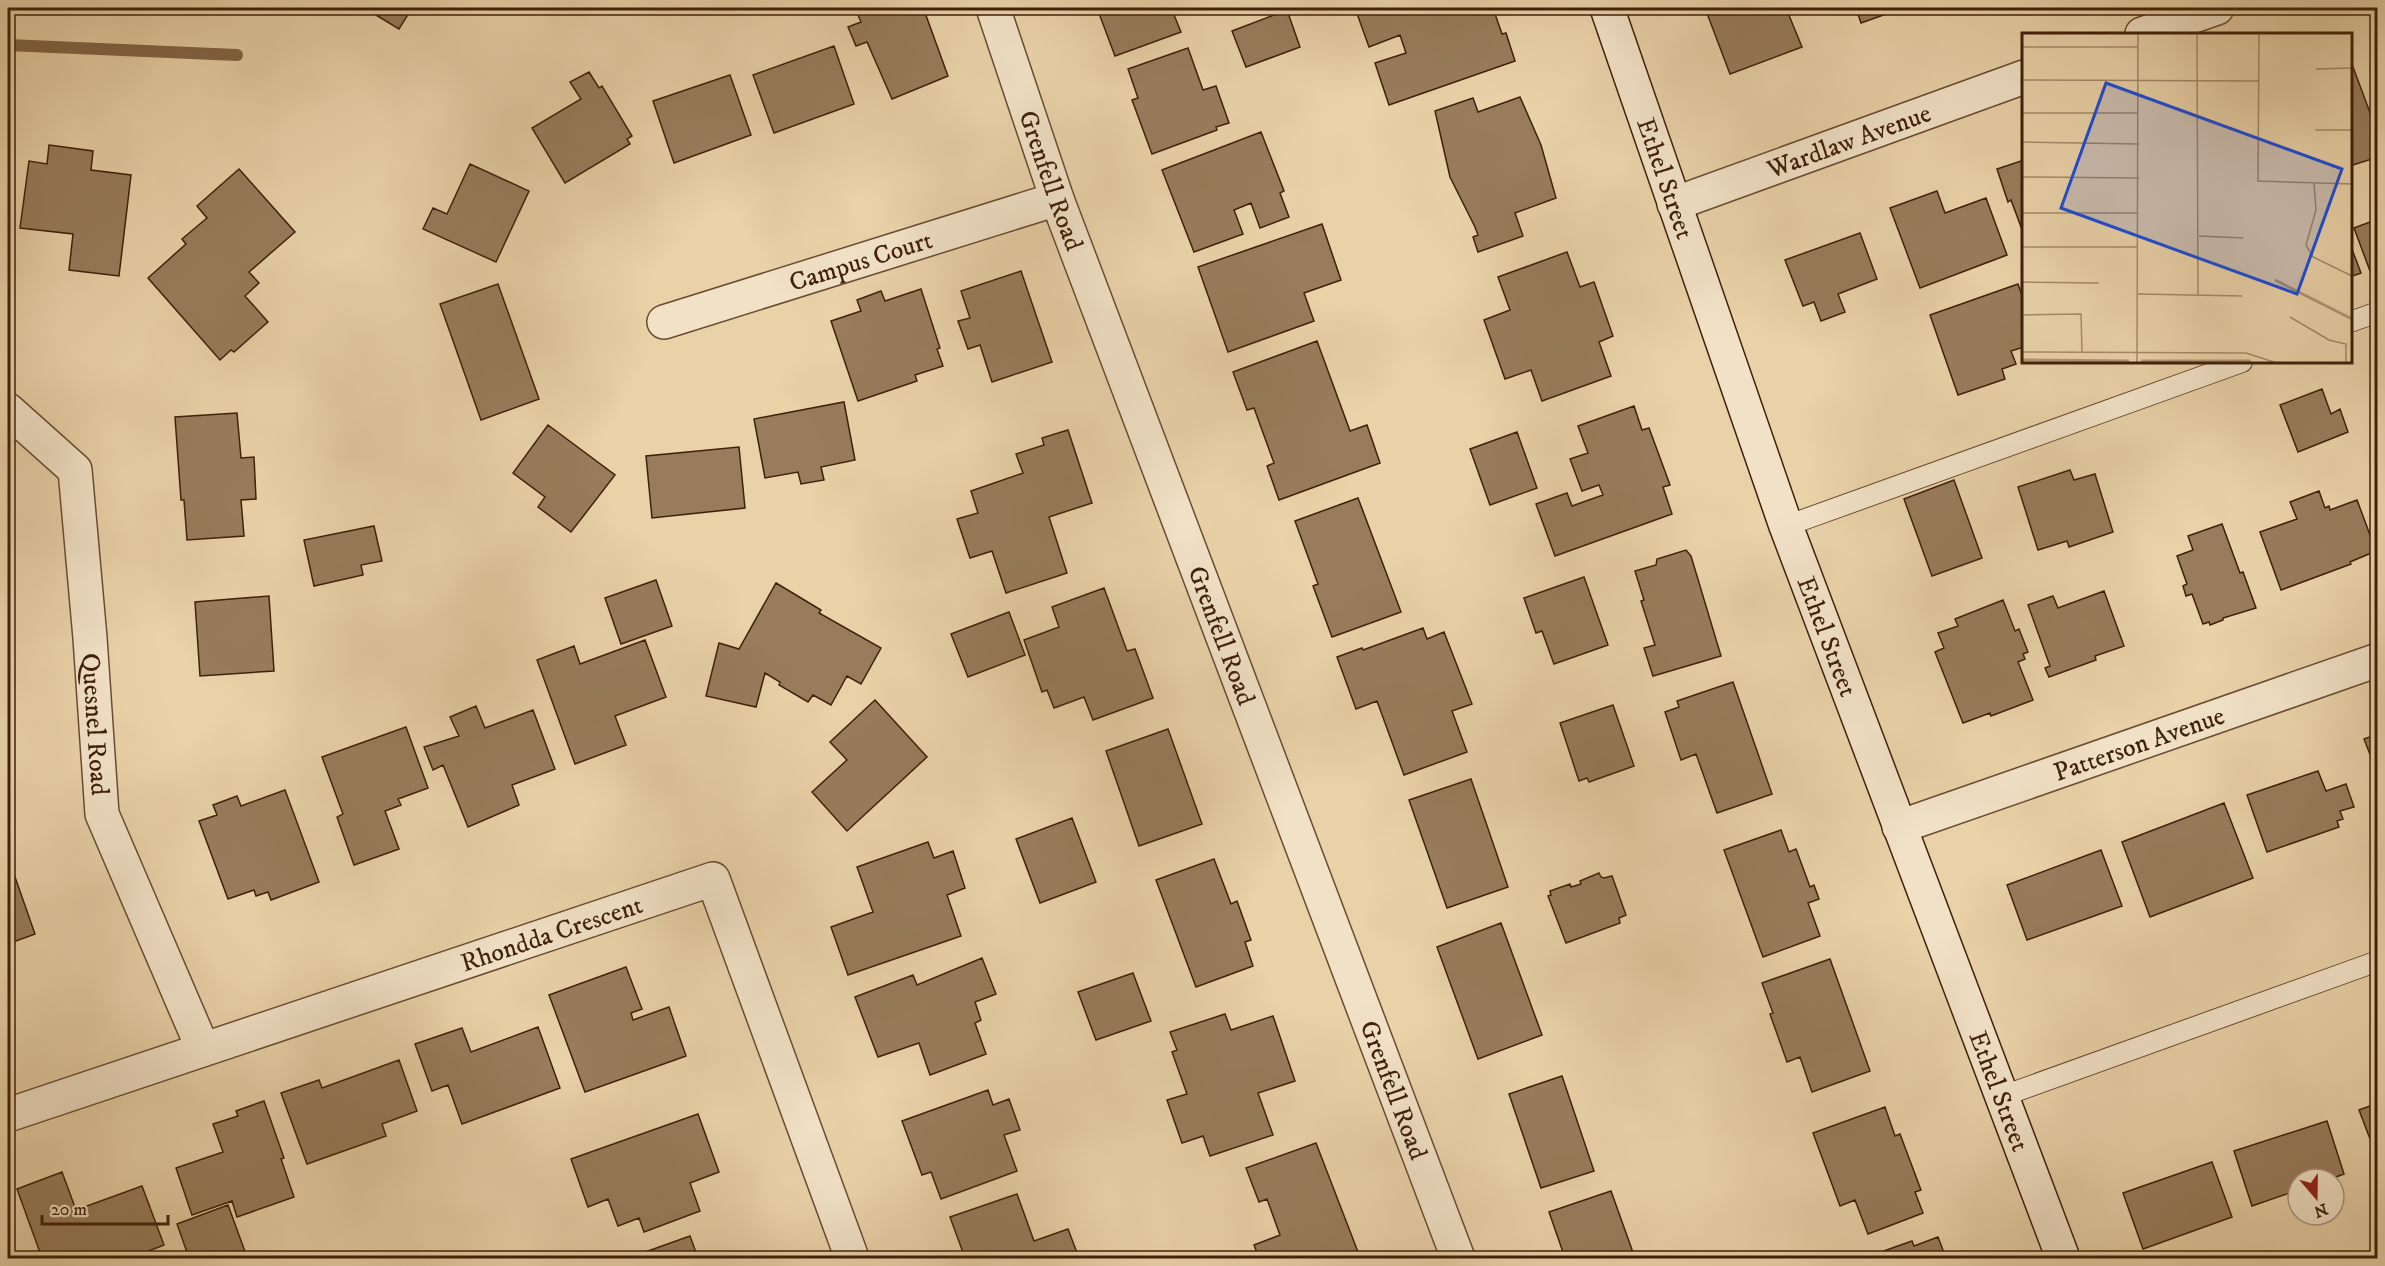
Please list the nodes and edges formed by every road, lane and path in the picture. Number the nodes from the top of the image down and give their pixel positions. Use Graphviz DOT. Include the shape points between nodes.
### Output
graph roads {
  1 [pos="993,8"];
  2 [pos="1608,8"];
  3 [pos="2217,8"];
  4 [pos="2145,33"];
  5 [pos="2022,78"];
  6 [pos="1057,199"];
  7 [pos="1674,204"];
  8 [pos="2378,312"];
  9 [pos="2352,321"];
  10 [pos="664,322"];
  11 [pos="2239,363"];
  12 [pos="8,410"];
  13 [pos="1786,526"];
  14 [pos="2378,660"];
  15 [pos="1899,827"];
  16 [pos="2378,961"];
  17 [pos="203,1049"];
  18 [pos="2003,1096"];
  19 [pos="8,1115"];
  20 [pos="852,1258"];
  21 [pos="1458,1258"];
  22 [pos="2063,1258"];
  1 -- 6 [label="street, Grenfell Road"];
  2 -- 7 [label="street, Ethel Street"];
  3 -- 4 [label="street"];
  5 -- 7 [label="street, Wardlaw Avenue"];
  6 -- 10 [label="street, Campus Court"];
  6 -- 21 [label="street, Grenfell Road"];
  7 -- 13 [label="street, Ethel Street"];
  8 -- 9 [label="lane"];
  11 -- 13 [label="lane"];
  12 -- 17 [label="street, Quesnel Road" via="75,470 102,814"];
  13 -- 15 [label="street, Ethel Street"];
  14 -- 15 [label="street, Patterson Avenue"];
  15 -- 18 [label="street, Ethel Street"];
  16 -- 18 [label="lane"];
  17 -- 19 [label="street, Rhondda Crescent"];
  17 -- 20 [label="street, Rhondda Crescent" via="713,879"];
  18 -- 22 [label="street, Ethel Street"];
}
